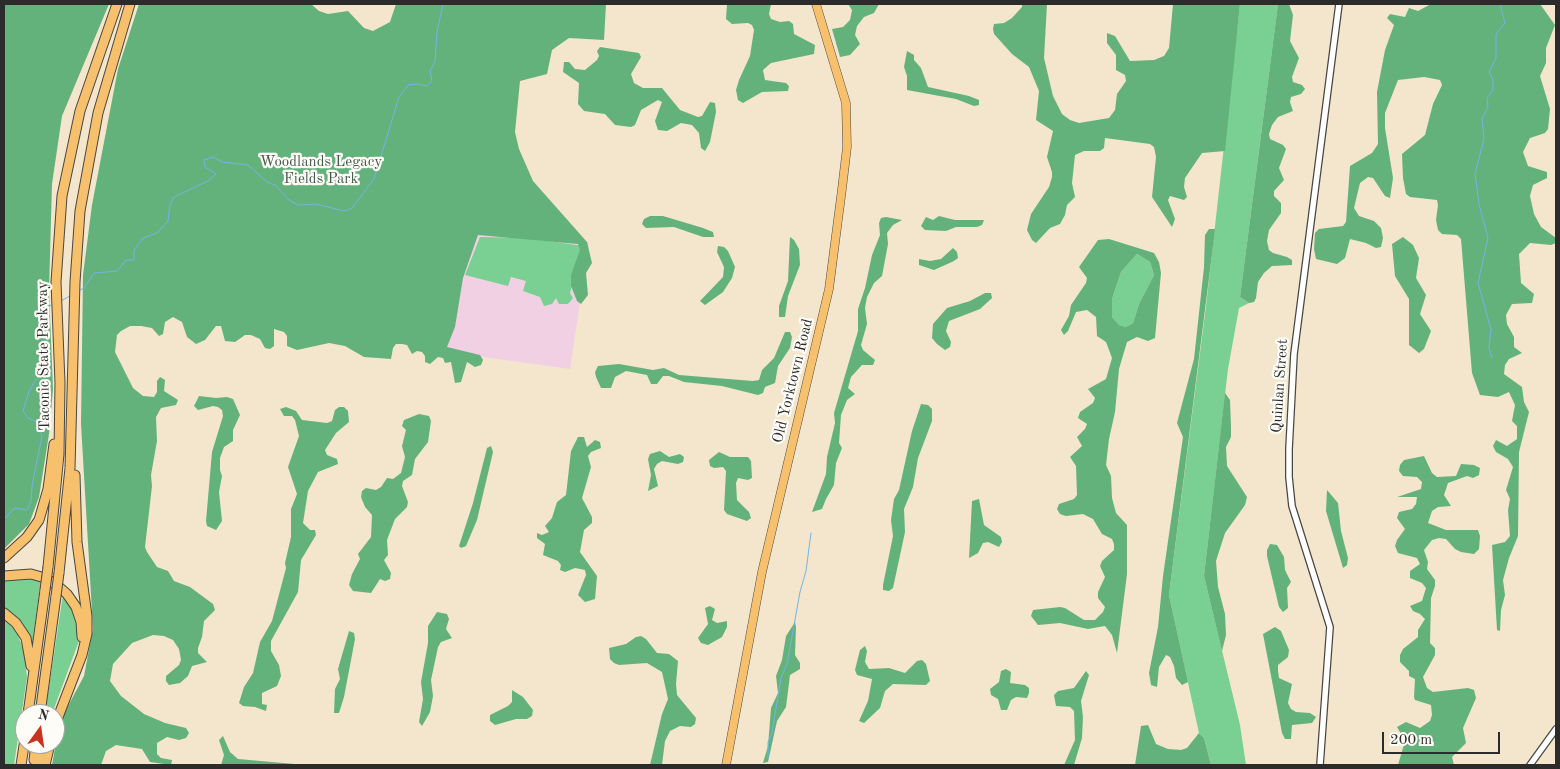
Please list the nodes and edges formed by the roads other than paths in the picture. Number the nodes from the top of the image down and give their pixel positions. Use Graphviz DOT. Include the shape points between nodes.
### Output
graph roads {
  1 [pos="117,4"];
  2 [pos="130,4"];
  3 [pos="816,4"];
  4 [pos="1339,4"];
  5 [pos="73,354"];
  6 [pos="60,418"];
  7 [pos="4,558"];
  8 [pos="4,576"];
  9 [pos="4,613"];
  10 [pos="34,675"];
  11 [pos="30,704"];
  12 [pos="41,704"];
  13 [pos="57,704"];
  14 [pos="63,704"];
  15 [pos="1556,729"];
  16 [pos="726,765"];
  17 [pos="1320,765"];
  18 [pos="1530,765"];
  1 -- 6 [label="highway, Taconic State Parkway" via="80,111 62,196 56,282"];
  2 -- 5 [label="highway, Taconic State Parkway" via="104,85 87,169 76,253"];
  3 -- 16 [label="main road, Old Yorktown Road" via="846,103 847,147 829,288 762,572"];
  4 -- 17 [label="street, Quinlan Street" via="1294,354 1288,477 1292,506 1330,627"];
  5 -- 12 [label="highway, Taconic State Parkway, bridge" via="69,482"];
  5 -- 14 [label="highway" via="77,367 76,523 88,629 84,652"];
  6 -- 7 [label="highway" via="40,517 27,538"];
  6 -- 10 [label="highway, Taconic State Parkway, bridge" via="57,490"];
  8 -- 13 [label="highway" via="27,573 48,580 67,594 79,614 82,630 80,647"];
  9 -- 10 [label="highway" via="26,638"];
  10 -- 11 [label="highway, Taconic State Parkway"];
  15 -- 18 [label="street"];
}
